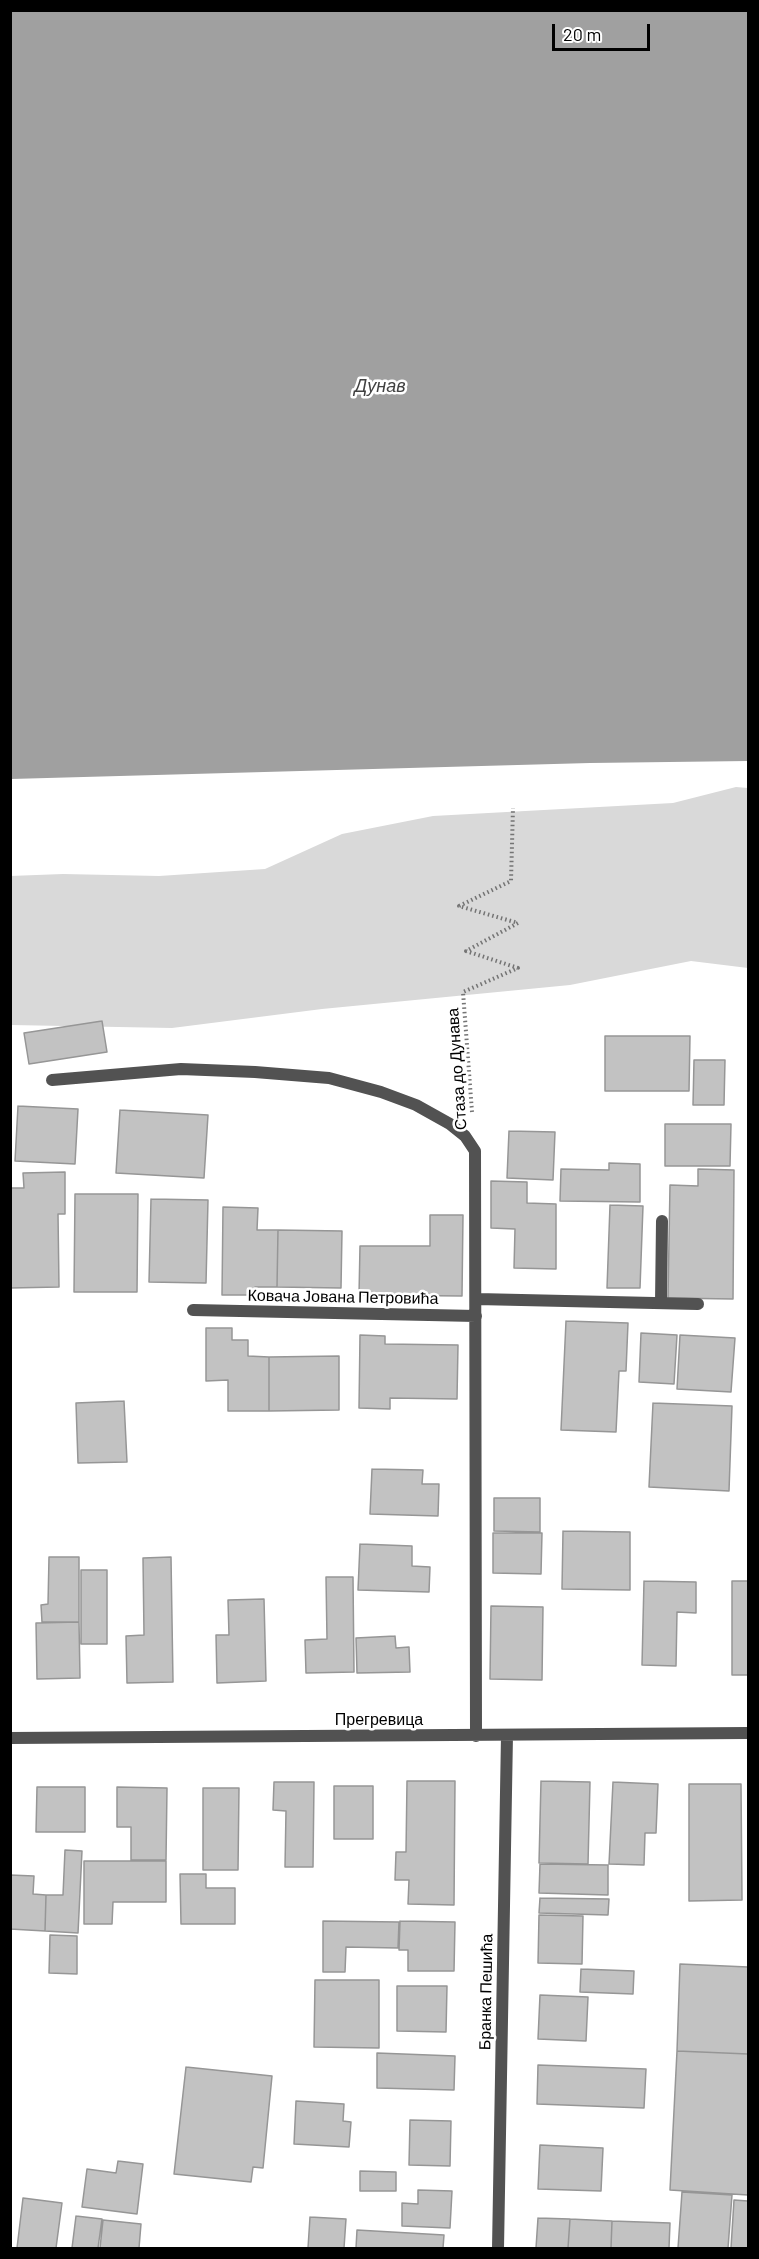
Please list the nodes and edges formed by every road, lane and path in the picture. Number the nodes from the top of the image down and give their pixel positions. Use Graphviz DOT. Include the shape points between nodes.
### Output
graph roads {
  1 [pos="513,808"];
  2 [pos="52,1080"];
  3 [pos="475,1151"];
  4 [pos="662,1221"];
  5 [pos="477,1299"];
  6 [pos="661,1303"];
  7 [pos="698,1304"];
  8 [pos="193,1310"];
  9 [pos="476,1316"];
  10 [pos="748,1733"];
  11 [pos="507,1735"];
  12 [pos="476,1736"];
  13 [pos="10,1738"];
  14 [pos="498,2248"];
  1 -- 3 [label="path, Стаза до Дунава" via="511,881 459,906 518,923 466,951 518,968 463,992"];
  2 -- 3 [label="street" via="181,1069 329,1078 416,1105 450,1124"];
  3 -- 5 [label="street"];
  4 -- 6 [label="street"];
  5 -- 6 [label="street"];
  5 -- 9 [label="street"];
  6 -- 7 [label="street"];
  8 -- 9 [label="street, Ковача Јована Петровића"];
  9 -- 12 [label="street"];
  10 -- 11 [label="street, Прегревица"];
  11 -- 12 [label="street, Прегревица"];
  11 -- 14 [label="street, Бранка Пешића"];
  12 -- 13 [label="street, Прегревица"];
}
